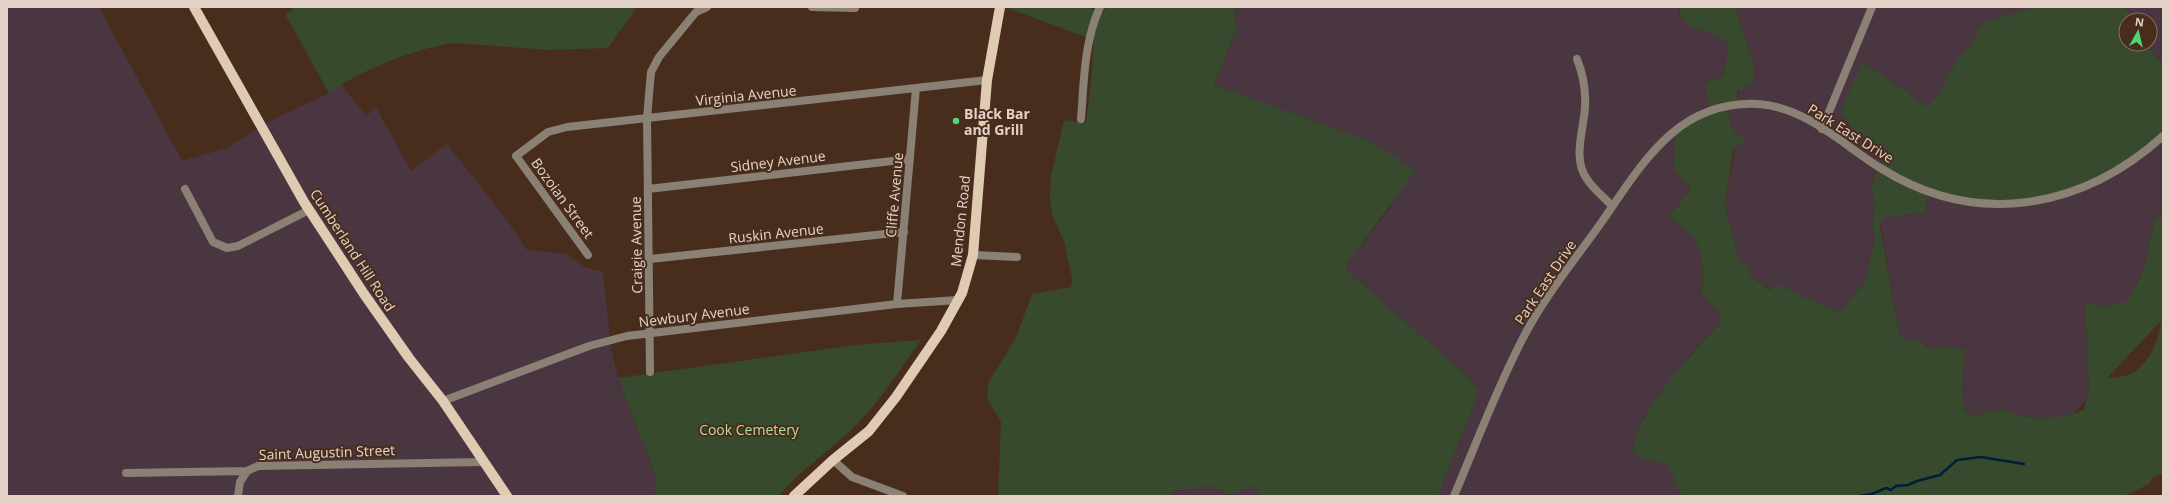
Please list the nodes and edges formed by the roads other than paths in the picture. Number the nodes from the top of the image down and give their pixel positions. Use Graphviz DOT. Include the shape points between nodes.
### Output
graph roads {
  1 [pos="707,7"];
  2 [pos="812,7"];
  3 [pos="1000,7"];
  4 [pos="1100,7"];
  5 [pos="1872,7"];
  6 [pos="196,8"];
  7 [pos="855,8"];
  8 [pos="1577,59"];
  9 [pos="987,80"];
  10 [pos="916,88"];
  11 [pos="647,118"];
  12 [pos="1081,119"];
  13 [pos="1822,129"];
  14 [pos="2163,136"];
  15 [pos="516,156"];
  16 [pos="910,158"];
  17 [pos="186,188"];
  18 [pos="648,189"];
  19 [pos="1612,206"];
  20 [pos="309,210"];
  21 [pos="904,232"];
  22 [pos="588,255"];
  23 [pos="973,255"];
  24 [pos="1017,257"];
  25 [pos="650,260"];
  26 [pos="958,300"];
  27 [pos="897,304"];
  28 [pos="651,332"];
  29 [pos="650,372"];
  30 [pos="443,401"];
  31 [pos="833,460"];
  32 [pos="483,462"];
  33 [pos="247,471"];
  34 [pos="126,473"];
  35 [pos="238,496"];
  36 [pos="507,496"];
  37 [pos="794,496"];
  38 [pos="903,496"];
  39 [pos="1454,496"];
  1 -- 11 [label="street, Craigie Avenue" via="696,12 652,68"];
  2 -- 7 [label="street"];
  3 -- 9 [label="main road, Mendon Road"];
  4 -- 12 [label="street" via="1087,45"];
  5 -- 13 [label="street"];
  6 -- 20 [label="main road, Cumberland Hill Road"];
  8 -- 19 [label="street" via="1586,96 1581,166 1587,179"];
  9 -- 10 [label="street, Virginia Avenue"];
  9 -- 23 [label="main road, Mendon Road"];
  10 -- 11 [label="street, Virginia Avenue"];
  10 -- 16 [label="street, Cliffe Avenue"];
  11 -- 15 [label="street, Virginia Avenue" via="556,129 539,138"];
  11 -- 18 [label="street, Craigie Avenue"];
  13 -- 14 [label="street, Park East Drive" via="1881,168 1914,186 1947,197 1993,203 2026,203 2074,192 2116,172 2143,155"];
  13 -- 19 [label="street, Park East Drive" via="1793,112 1772,106 1742,105 1712,111 1684,124 1670,134 1644,160"];
  15 -- 22 [label="street, Bozoian Street"];
  16 -- 18 [label="street, Sidney Avenue"];
  16 -- 21 [label="street, Cliffe Avenue"];
  17 -- 20 [label="street" via="213,242 227,248 238,246"];
  18 -- 25 [label="street, Craigie Avenue"];
  19 -- 39 [label="street, Park East Drive" via="1522,339"];
  20 -- 30 [label="main road, Cumberland Hill Road" via="404,352"];
  21 -- 25 [label="street, Ruskin Avenue"];
  21 -- 27 [label="street, Cliffe Avenue"];
  23 -- 24 [label="street"];
  23 -- 26 [label="main road, Mendon Road" via="967,280"];
  25 -- 28 [label="street, Craigie Avenue"];
  26 -- 27 [label="street, Newbury Avenue"];
  26 -- 31 [label="main road, Mendon Road" via="941,331 896,397 869,431"];
  27 -- 28 [label="street, Newbury Avenue"];
  28 -- 29 [label="street, Craigie Avenue"];
  28 -- 30 [label="street, Newbury Avenue" via="589,346"];
  30 -- 32 [label="main road, Cumberland Hill Road"];
  31 -- 37 [label="main road, Mendon Road"];
  31 -- 38 [label="street" via="852,477"];
  32 -- 33 [label="street, Saint Augustin Street" via="258,466"];
  32 -- 36 [label="main road, Cumberland Hill Road"];
  33 -- 34 [label="street, Saint Augustin Street"];
  33 -- 35 [label="street" via="240,482"];
}
